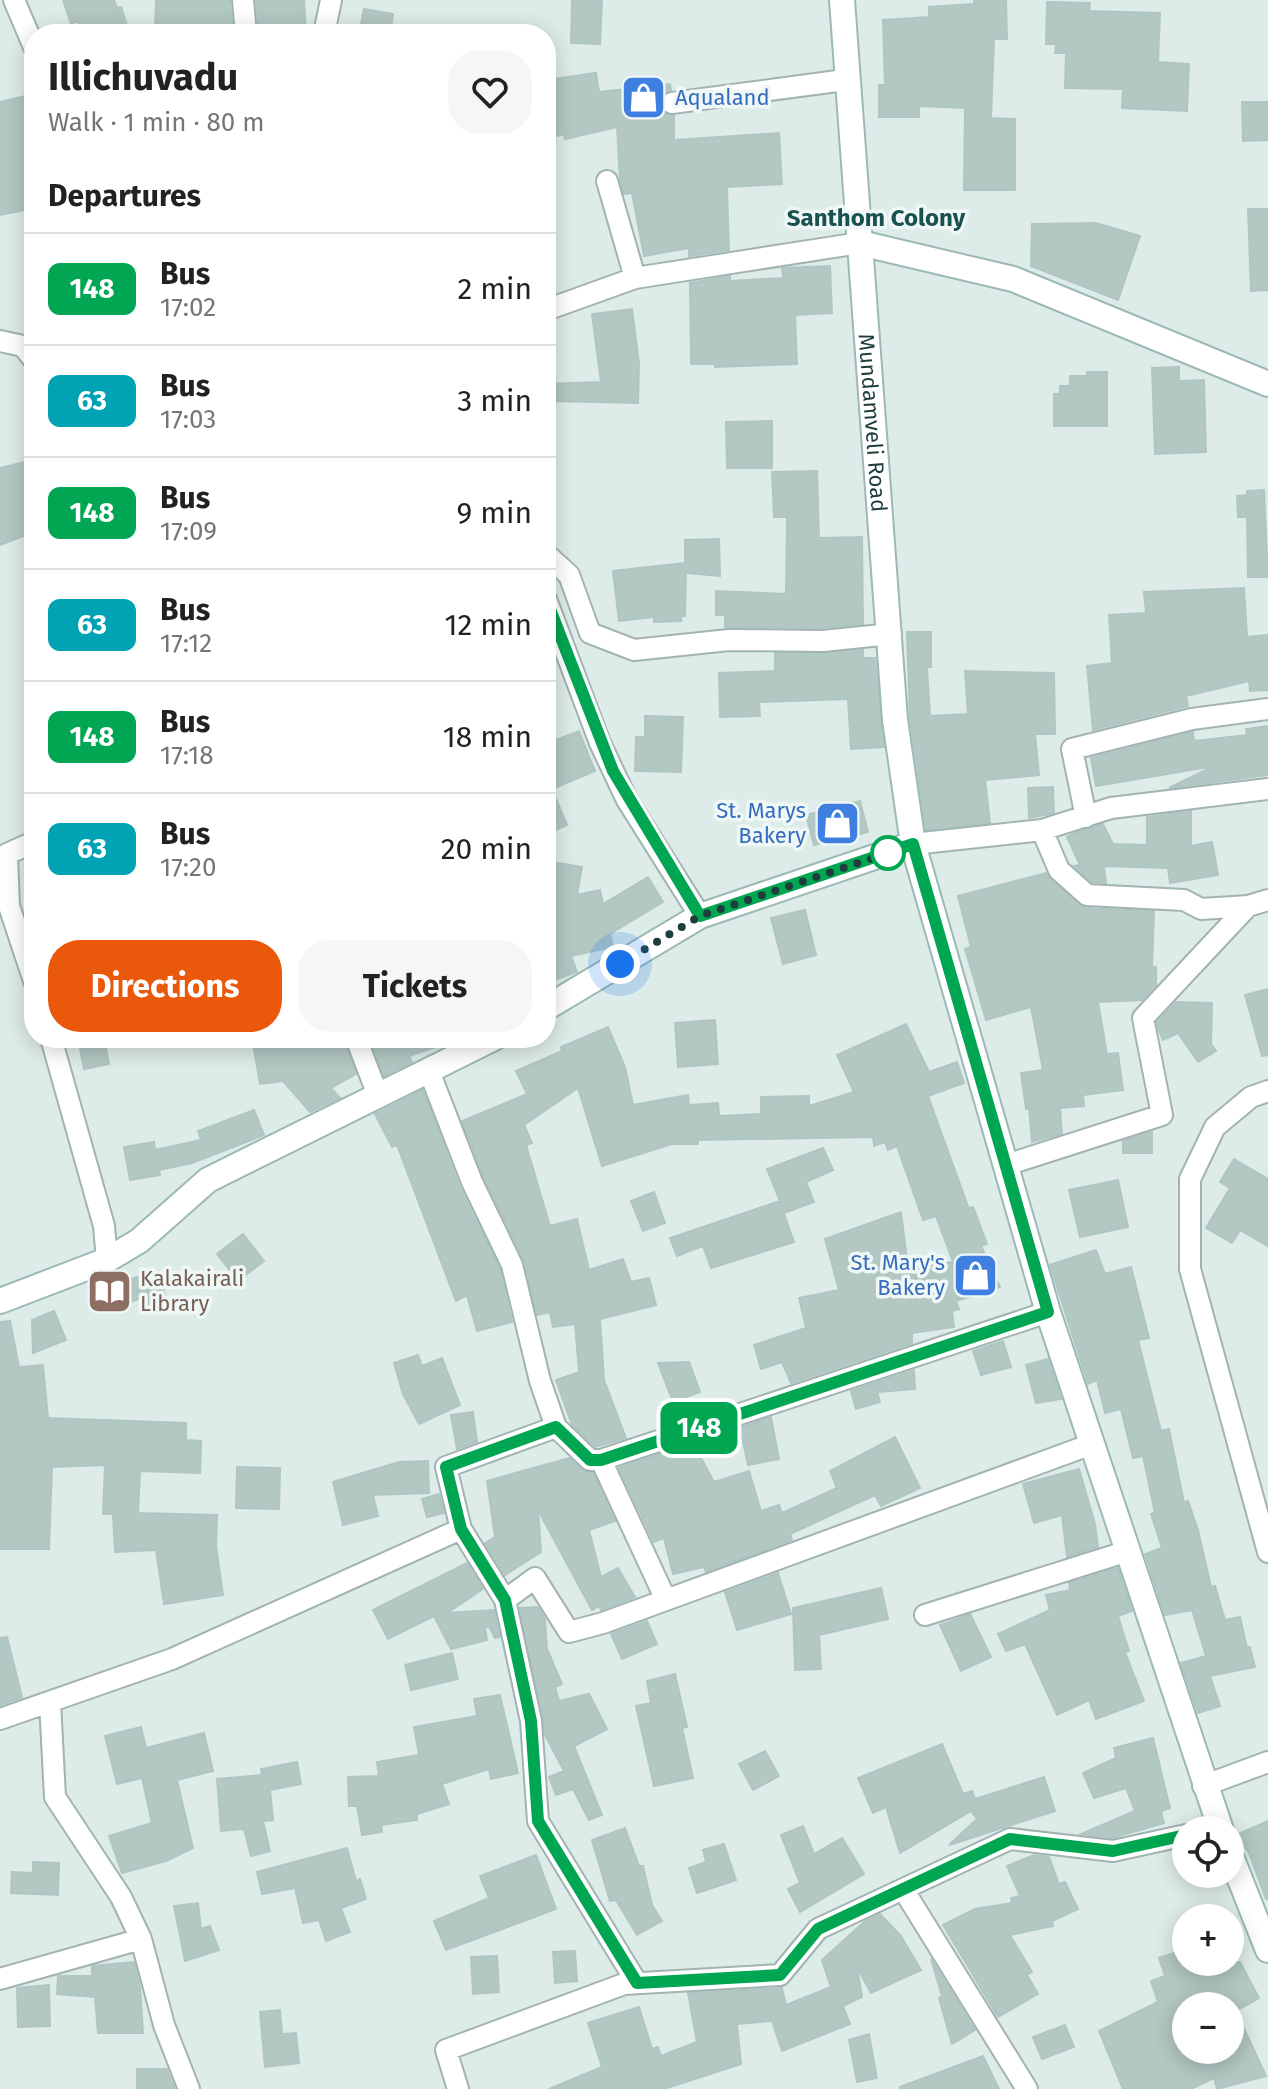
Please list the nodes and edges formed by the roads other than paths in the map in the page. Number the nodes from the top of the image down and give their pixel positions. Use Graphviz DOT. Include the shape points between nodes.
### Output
graph roads {
  1 [pos="14,0"];
  2 [pos="243,0"];
  3 [pos="331,0"];
  4 [pos="842,0"];
  5 [pos="24,24"];
  6 [pos="245,24"];
  7 [pos="326,24"];
  8 [pos="845,80"];
  9 [pos="672,103"];
  10 [pos="607,181"];
  11 [pos="860,243"];
  12 [pos="635,278"];
  13 [pos="556,306"];
  14 [pos="0,341"];
  15 [pos="24,347"];
  16 [pos="1268,384"];
  17 [pos="556,563"];
  18 [pos="556,625"];
  19 [pos="891,634"];
  20 [pos="1268,709"];
  21 [pos="1268,789"];
  22 [pos="1086,817"];
  23 [pos="1042,830"];
  24 [pos="913,844"];
  25 [pos="24,846"];
  26 [pos="1258,903"];
  27 [pos="700,916"];
  28 [pos="24,951"];
  29 [pos="556,1002"];
  30 [pos="54,1048"];
  31 [pos="360,1048"];
  32 [pos="474,1048"];
  33 [pos="429,1071"];
  34 [pos="1268,1091"];
  35 [pos="377,1093"];
  36 [pos="1006,1165"];
  37 [pos="107,1260"];
  38 [pos="0,1301"];
  39 [pos="1048,1312"];
  40 [pos="556,1427"];
  41 [pos="1092,1444"];
  42 [pos="601,1460"];
  43 [pos="461,1529"];
  44 [pos="1125,1552"];
  45 [pos="1268,1552"];
  46 [pos="505,1600"];
  47 [pos="666,1600"];
  48 [pos="925,1615"];
  49 [pos="50,1702"];
  50 [pos="0,1719"];
  51 [pos="1268,1762"];
  52 [pos="1203,1786"];
  53 [pos="1213,1816"];
  54 [pos="1172,1838"];
  55 [pos="1243,1888"];
  56 [pos="903,1889"];
  57 [pos="141,1939"];
  58 [pos="1268,1950"];
  59 [pos="0,1979"];
  60 [pos="637,1983"];
  61 [pos="189,2089"];
  62 [pos="458,2089"];
  63 [pos="1027,2089"];
  1 -- 5 [label="street"];
  2 -- 6 [label="street"];
  3 -- 7 [label="street"];
  4 -- 8 [label="main road, Mundamveli Road"];
  8 -- 9 [label="street"];
  8 -- 11 [label="main road, Mundamveli Road"];
  10 -- 12 [label="street"];
  11 -- 12 [label="street"];
  11 -- 16 [label="main road" via="1013,279"];
  11 -- 19 [label="main road, Mundamveli Road"];
  12 -- 13 [label="street"];
  14 -- 15 [label="street"];
  17 -- 19 [label="street" via="569,575 590,633 634,650 729,640 823,641"];
  18 -- 27 [label="street" via="627,800"];
  19 -- 24 [label="main road, Mundamveli Road" via="895,720"];
  20 -- 22 [label="street" via="1192,719 1072,749"];
  21 -- 22 [label="street" via="1111,808"];
  22 -- 23 [label="street"];
  23 -- 24 [label="street"];
  23 -- 26 [label="street" via="1059,870 1087,895 1184,900 1201,909"];
  24 -- 27 [label="main road"];
  24 -- 36 [label="main road, Mundamveli Road"];
  25 -- 28 [label="street" via="7,854 9,906"];
  26 -- 36 [label="street" via="1143,1018 1162,1115"];
  27 -- 29 [label="main road"];
  30 -- 37 [label="street" via="104,1226"];
  31 -- 35 [label="street"];
  32 -- 33 [label="main road"];
  33 -- 35 [label="main road"];
  33 -- 40 [label="street" via="472,1182 512,1265"];
  34 -- 45 [label="street" via="1251,1097 1215,1127 1190,1179 1190,1269"];
  35 -- 37 [label="main road" via="208,1180 139,1241"];
  36 -- 39 [label="main road, Mundamveli Road"];
  37 -- 38 [label="main road"];
  39 -- 41 [label="main road, Mundamveli Road"];
  39 -- 42 [label="street"];
  40 -- 42 [label="street" via="590,1460"];
  40 -- 43 [label="street" via="446,1467"];
  41 -- 44 [label="main road, Mundamveli Road"];
  41 -- 47 [label="street"];
  42 -- 47 [label="street"];
  43 -- 46 [label="street"];
  43 -- 49 [label="street" via="172,1659"];
  44 -- 48 [label="street"];
  44 -- 52 [label="main road, Mundamveli Road"];
  46 -- 47 [label="street" via="535,1578 569,1632"];
  46 -- 60 [label="street" via="531,1721 538,1821"];
  49 -- 50 [label="street"];
  49 -- 57 [label="street" via="55,1797 121,1897"];
  51 -- 52 [label="street"];
  52 -- 53 [label="main road, Mundamveli Road"];
  54 -- 56 [label="street" via="1113,1851 1010,1839"];
  55 -- 58 [label="main road"];
  56 -- 60 [label="street" via="818,1929 780,1975"];
  56 -- 63 [label="street"];
  57 -- 59 [label="street"];
  57 -- 61 [label="street" via="164,2025"];
  60 -- 62 [label="street" via="446,2050"];
}
